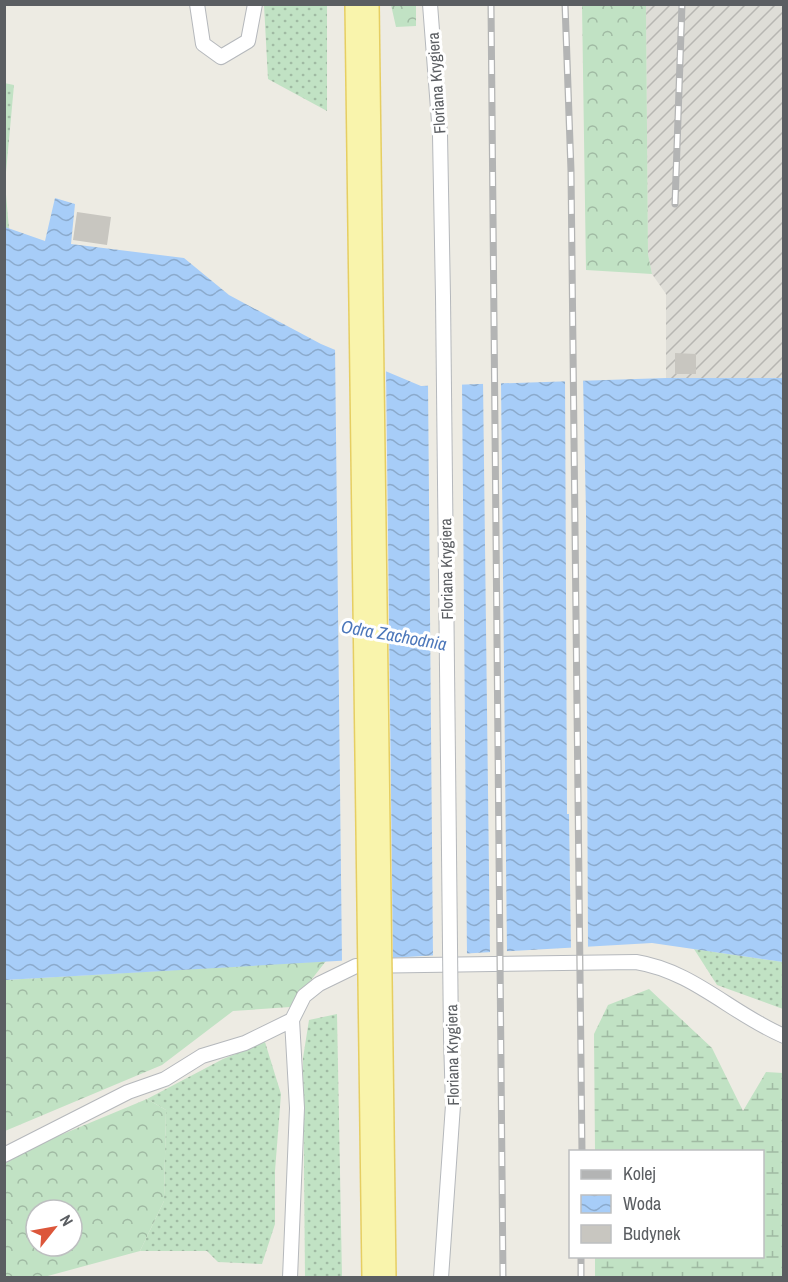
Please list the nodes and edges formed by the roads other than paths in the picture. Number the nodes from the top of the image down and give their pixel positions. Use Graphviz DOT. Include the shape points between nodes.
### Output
graph roads {
  1 [pos="197,4"];
  2 [pos="255,4"];
  3 [pos="362,4"];
  4 [pos="430,4"];
  5 [pos="292,1020"];
  6 [pos="783,1036"];
  7 [pos="4,1155"];
  8 [pos="290,1278"];
  9 [pos="378,1278"];
  10 [pos="441,1278"];
  1 -- 2 [label="lane" via="203,44 221,57 248,41"];
  3 -- 9 [label="main road, bridge"];
  4 -- 10 [label="lane, Floriana Krygiera, bridge" via="440,135 453,1115"];
  5 -- 6 [label="lane" via="304,996 356,966 621,962 653,965 680,975 755,1023"];
  5 -- 7 [label="lane" via="245,1043 202,1056 165,1079 128,1092"];
  5 -- 8 [label="lane" via="297,1108"];
}
